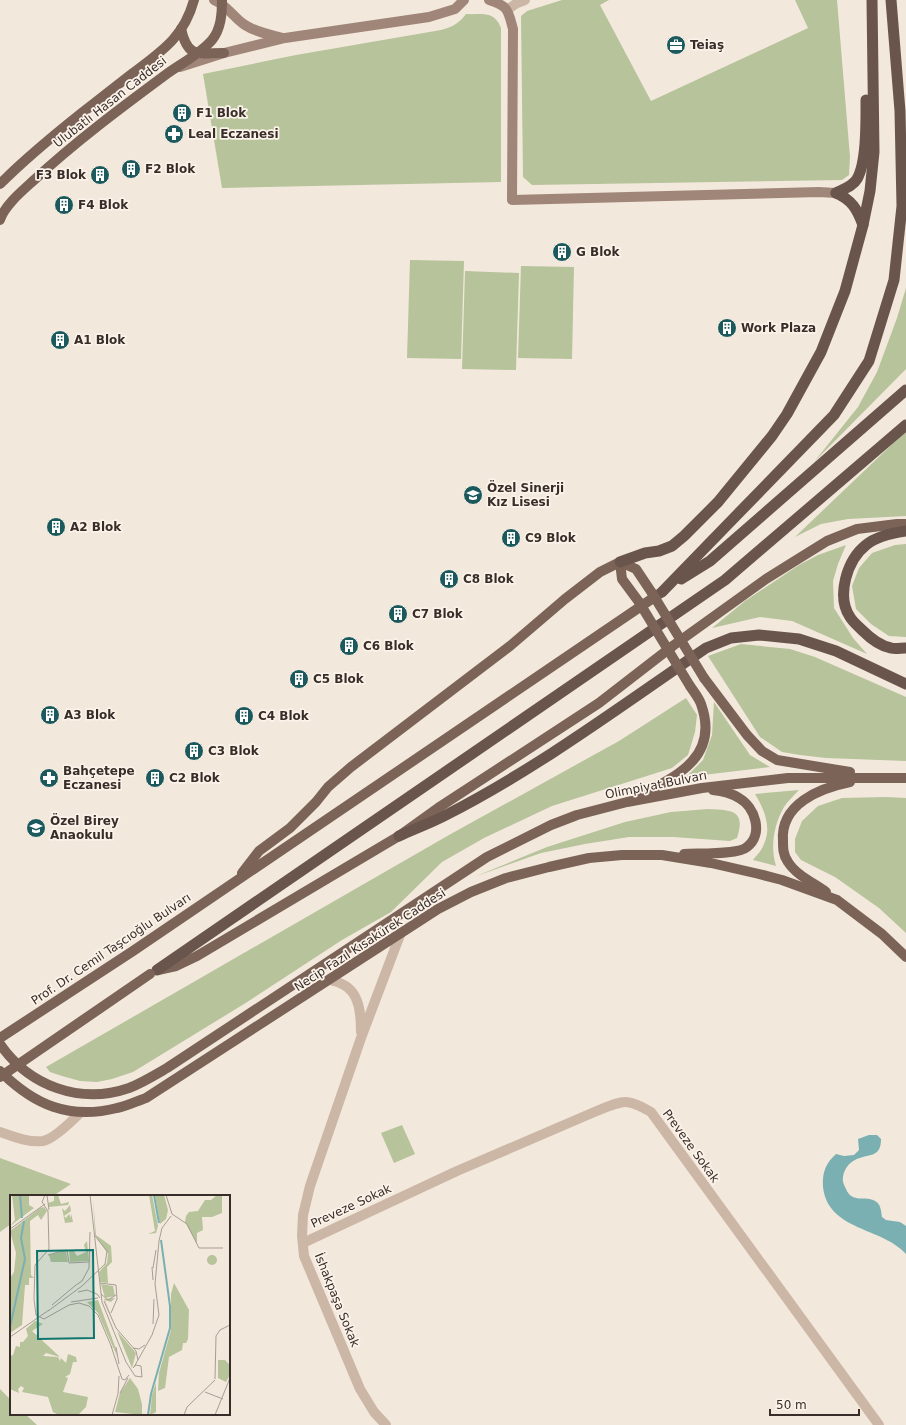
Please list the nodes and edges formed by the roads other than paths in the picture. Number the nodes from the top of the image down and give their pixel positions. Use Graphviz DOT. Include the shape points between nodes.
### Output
graph roads {
  1 [pos="194,0"];
  2 [pos="464,0"];
  3 [pos="489,0"];
  4 [pos="525,0"];
  5 [pos="872,0"];
  6 [pos="891,0"];
  7 [pos="219,1"];
  8 [pos="507,10"];
  9 [pos="182,29"];
  10 [pos="285,38"];
  11 [pos="872,38"];
  12 [pos="196,53"];
  13 [pos="224,53"];
  14 [pos="174,69"];
  15 [pos="0,184"];
  16 [pos="836,193"];
  17 [pos="0,220"];
  18 [pos="863,225"];
  19 [pos="906,390"];
  20 [pos="906,425"];
  21 [pos="906,524"];
  22 [pos="906,531"];
  23 [pos="620,562"];
  24 [pos="657,593"];
  25 [pos="906,648"];
  26 [pos="906,684"];
  27 [pos="876,777"];
  28 [pos="906,778"];
  29 [pos="702,788"];
  30 [pos="627,802"];
  31 [pos="399,836"];
  32 [pos="662,855"];
  33 [pos="237,880"];
  34 [pos="432,893"];
  35 [pos="837,900"];
  36 [pos="400,935"];
  37 [pos="906,957"];
  38 [pos="154,972"];
  39 [pos="330,980"];
  40 [pos="0,1038"];
  41 [pos="361,1038"];
  42 [pos="0,1044"];
  43 [pos="0,1071"];
  44 [pos="0,1077"];
  45 [pos="80,1113"];
  46 [pos="0,1132"];
  47 [pos="302,1243"];
  48 [pos="386,1425"];
  49 [pos="879,1425"];
  1 -- 9 [label="main road, Ulubatlı Hasan Caddesi"];
  2 -- 10 [label="main road" via="455,9 429,17"];
  3 -- 8 [label="main road" via="500,3"];
  4 -- 8 [label="street"];
  5 -- 11 [label="highway"];
  6 -- 24 [label="highway" via="900,111 902,206 894,280 869,361 834,415"];
  7 -- 10 [label="main road" via="245,25 258,32"];
  7 -- 12 [label="main road, Ulubatlı Hasan Caddesi" via="220,24 212,40"];
  8 -- 16 [label="main road" via="512,29 512,200"];
  9 -- 12 [label="main road" via="184,41 189,49"];
  9 -- 15 [label="main road, Ulubatlı Hasan Caddesi" via="160,54 73,120"];
  10 -- 13 [label="main road"];
  11 -- 16 [label="highway" via="868,59 866,124 861,170 850,186"];
  11 -- 18 [label="highway" via="874,152"];
  12 -- 13 [label="main road"];
  12 -- 14 [label="main road, Ulubatlı Hasan Caddesi"];
  13 -- 14 [label="main road"];
  14 -- 17 [label="main road, Ulubatlı Hasan Caddesi" via="49,166 15,198"];
  16 -- 18 [label="highway" via="847,198 854,206"];
  18 -- 23 [label="highway" via="845,291 821,352 772,436 718,502 672,546"];
  19 -- 24 [label="highway" via="710,561"];
  20 -- 38 [label="highway" via="725,580"];
  21 -- 31 [label="main road" via="857,529 827,541 798,558 680,641 599,703"];
  22 -- 25 [label="highway" via="884,536 866,545 852,562 846,576 844,606 850,618 870,639 890,648"];
  23 -- 24 [label="main road" via="636,569"];
  23 -- 30 [label="main road, bridge" via="622,579 701,703 706,721 704,744 690,765 670,780"];
  23 -- 33 [label="main road" via="600,572 510,646 351,767 328,787 290,828 259,851"];
  24 -- 27 [label="main road, bridge" via="704,678 762,751 777,760"];
  24 -- 33 [label="main road, Prof. Dr. Cemil Taşcıoğlu Bulvarı"];
  26 -- 31 [label="highway" via="836,651 799,639 759,635 732,638 706,648 563,746 484,794 445,816"];
  27 -- 28 [label="main road, Olimpiyat Bulvarı"];
  27 -- 29 [label="main road, Olimpiyat Bulvarı" via="788,778"];
  27 -- 35 [label="main road" via="836,785 808,796 797,804 785,826 783,837 787,861 793,869"];
  29 -- 30 [label="main road, Olimpiyat Bulvarı"];
  29 -- 32 [label="main road" via="729,793 750,807 755,820 755,838 747,848 735,852"];
  30 -- 34 [label="main road, Olimpiyat Bulvarı" via="577,815 551,825 487,857"];
  31 -- 38 [label="main road" via="197,956 176,966"];
  32 -- 35 [label="main road, Necip Fazıl Kısakürek Caddesi" via="711,863 782,880"];
  32 -- 36 [label="main road, Necip Fazıl Kısakürek Caddesi" via="589,858 506,878 438,909"];
  33 -- 40 [label="main road, Prof. Dr. Cemil Taşcıoğlu Bulvarı"];
  34 -- 42 [label="main road, Necip Fazıl Kısakürek Caddesi" via="167,1068 130,1088 92,1094 61,1090 39,1080 15,1063"];
  35 -- 37 [label="main road, Necip Fazıl Kısakürek Caddesi" via="882,934"];
  36 -- 39 [label="main road, Necip Fazıl Kısakürek Caddesi"];
  36 -- 41 [label="street, İshakpaşa Sokak"];
  38 -- 44 [label="main road, bridge"];
  39 -- 41 [label="street" via="350,989 358,1003"];
  39 -- 45 [label="main road, Necip Fazıl Kısakürek Caddesi" via="146,1098 118,1108"];
  41 -- 47 [label="street, İshakpaşa Sokak" via="310,1186 303,1216"];
  43 -- 45 [label="main road, Necip Fazıl Kısakürek Caddesi" via="13,1084 38,1100"];
  45 -- 46 [label="street" via="59,1132 43,1141 22,1140"];
  47 -- 48 [label="street, İshakpaşa Sokak" via="304,1256 360,1389 374,1412"];
  47 -- 49 [label="street, Preveze Sokak" via="457,1171 599,1110 621,1102 636,1103 651,1112"];
}
